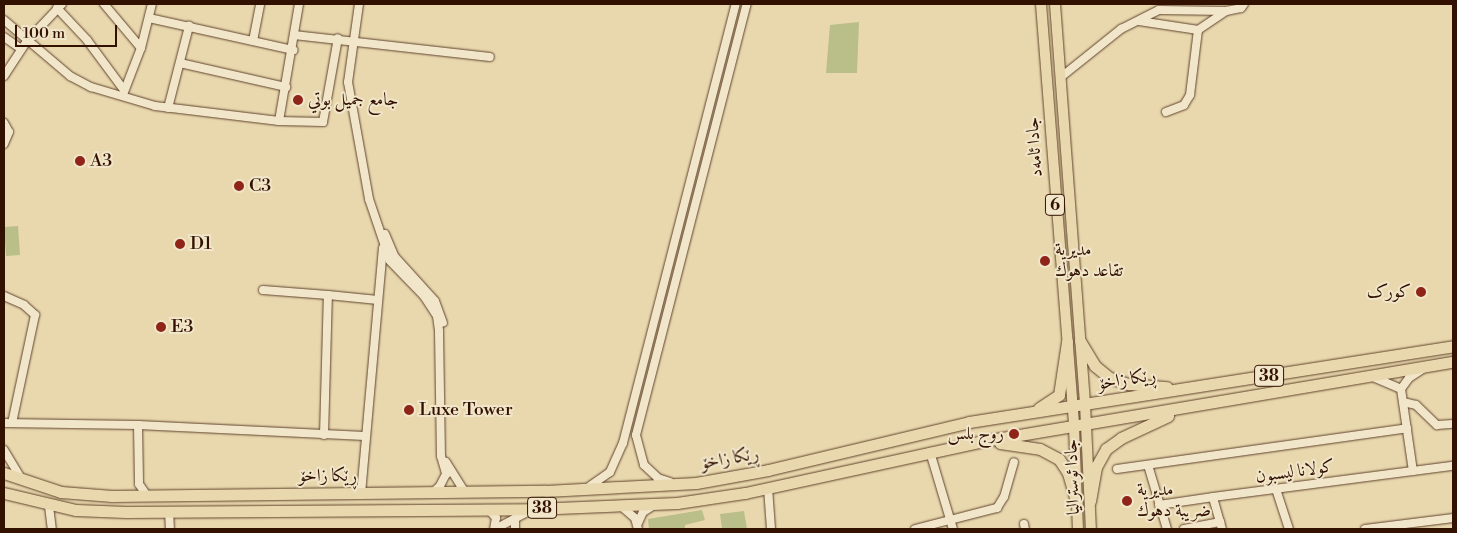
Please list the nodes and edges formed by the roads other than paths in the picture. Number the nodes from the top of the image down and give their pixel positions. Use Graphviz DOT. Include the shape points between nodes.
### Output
graph roads {
  1 [pos="104,4"];
  2 [pos="152,4"];
  3 [pos="250,4"];
  4 [pos="299,4"];
  5 [pos="361,4"];
  6 [pos="736,4"];
  7 [pos="747,4"];
  8 [pos="1042,4"];
  9 [pos="1055,4"];
  10 [pos="1244,4"];
  11 [pos="260,5"];
  12 [pos="59,6"];
  13 [pos="1226,11"];
  14 [pos="149,18"];
  15 [pos="4,20"];
  16 [pos="1139,21"];
  17 [pos="189,26"];
  18 [pos="1198,30"];
  19 [pos="294,35"];
  20 [pos="4,37"];
  21 [pos="338,38"];
  22 [pos="356,39"];
  23 [pos="27,41"];
  24 [pos="253,41"];
  25 [pos="141,48"];
  26 [pos="21,49"];
  27 [pos="292,50"];
  28 [pos="490,57"];
  29 [pos="180,63"];
  30 [pos="4,76"];
  31 [pos="1061,77"];
  32 [pos="286,87"];
  33 [pos="124,94"];
  34 [pos="710,103"];
  35 [pos="721,106"];
  36 [pos="168,108"];
  37 [pos="1166,112"];
  38 [pos="279,121"];
  39 [pos="4,124"];
  40 [pos="4,144"];
  41 [pos="695,161"];
  42 [pos="706,163"];
  43 [pos="383,246"];
  44 [pos="666,273"];
  45 [pos="677,278"];
  46 [pos="263,290"];
  47 [pos="328,295"];
  48 [pos="4,296"];
  49 [pos="378,300"];
  50 [pos="1080,341"];
  51 [pos="1067,342"];
  52 [pos="1453,346"];
  53 [pos="1453,362"];
  54 [pos="1427,366"];
  55 [pos="1369,376"];
  56 [pos="1196,387"];
  57 [pos="1401,389"];
  58 [pos="640,394"];
  59 [pos="1403,402"];
  60 [pos="1085,404"];
  61 [pos="1072,407"];
  62 [pos="1199,407"];
  63 [pos="1016,415"];
  64 [pos="8,423"];
  65 [pos="1087,424"];
  66 [pos="1453,424"];
  67 [pos="138,425"];
  68 [pos="1074,427"];
  69 [pos="1407,428"];
  70 [pos="324,435"];
  71 [pos="365,436"];
  72 [pos="978,442"];
  73 [pos="4,450"];
  74 [pos="930,452"];
  75 [pos="1014,462"];
  76 [pos="1148,465"];
  77 [pos="1453,466"];
  78 [pos="1117,469"];
  79 [pos="1413,471"];
  80 [pos="4,473"];
  81 [pos="21,478"];
  82 [pos="455,480"];
  83 [pos="443,482"];
  84 [pos="139,484"];
  85 [pos="676,484"];
  86 [pos="768,488"];
  87 [pos="583,489"];
  88 [pos="1276,489"];
  89 [pos="432,492"];
  90 [pos="465,492"];
  91 [pos="4,493"];
  92 [pos="290,494"];
  93 [pos="315,494"];
  94 [pos="361,494"];
  95 [pos="130,496"];
  96 [pos="147,496"];
  97 [pos="1214,498"];
  98 [pos="1090,501"];
  99 [pos="658,504"];
  100 [pos="1077,504"];
  101 [pos="1160,504"];
  102 [pos="617,505"];
  103 [pos="49,506"];
  104 [pos="487,508"];
  105 [pos="316,509"];
  106 [pos="533,509"];
  107 [pos="291,510"];
  108 [pos="169,511"];
  109 [pos="1453,518"];
  110 [pos="515,519"];
  111 [pos="952,520"];
  112 [pos="638,526"];
  113 [pos="1221,526"];
  114 [pos="1423,526"];
  115 [pos="52,529"];
  116 [pos="170,529"];
  117 [pos="495,529"];
  118 [pos="515,529"];
  119 [pos="771,529"];
  120 [pos="915,529"];
  121 [pos="953,529"];
  122 [pos="1078,529"];
  123 [pos="1091,529"];
  124 [pos="1168,529"];
  125 [pos="1184,529"];
  126 [pos="1289,529"];
  127 [pos="1365,529"];
  1 -- 25 [label="street"];
  2 -- 14 [label="street"];
  3 -- 11 [label="street"];
  4 -- 19 [label="street"];
  5 -- 22 [label="street"];
  6 -- 34 [label="street"];
  7 -- 35 [label="street"];
  8 -- 51 [label="main road, جادا ئامەد / 6"];
  9 -- 31 [label="main road, جادا ئامەد / 6"];
  10 -- 13 [label="street" via="1241,8"];
  11 -- 24 [label="street"];
  12 -- 23 [label="street"];
  12 -- 33 [label="street"];
  13 -- 16 [label="street" via="1159,10"];
  13 -- 18 [label="street"];
  14 -- 17 [label="street"];
  14 -- 25 [label="street"];
  15 -- 23 [label="street"];
  16 -- 18 [label="street"];
  16 -- 31 [label="street" via="1122,29"];
  17 -- 24 [label="street"];
  17 -- 29 [label="street"];
  18 -- 37 [label="street" via="1190,96 1184,106"];
  19 -- 21 [label="street"];
  19 -- 27 [label="street"];
  20 -- 26 [label="street"];
  21 -- 22 [label="street"];
  21 -- 38 [label="street" via="323,122"];
  22 -- 28 [label="street"];
  22 -- 43 [label="street" via="348,82 369,199"];
  22 -- 82 [label="street" via="352,79 370,180 382,226 395,257 429,292 441,313 445,453"];
  23 -- 26 [label="street"];
  23 -- 33 [label="street" via="70,76"];
  24 -- 27 [label="street"];
  25 -- 33 [label="street"];
  26 -- 30 [label="street"];
  27 -- 32 [label="street"];
  29 -- 32 [label="street"];
  29 -- 36 [label="street"];
  31 -- 50 [label="main road, جادا ئامەد / 6"];
  32 -- 38 [label="street"];
  33 -- 36 [label="street"];
  34 -- 35 [label="street"];
  34 -- 41 [label="street"];
  35 -- 42 [label="street"];
  36 -- 38 [label="street"];
  39 -- 40 [label="street" via="9,132"];
  41 -- 42 [label="street"];
  41 -- 44 [label="street"];
  42 -- 45 [label="street"];
  43 -- 49 [label="street"];
  43 -- 83 [label="street" via="390,261 424,296 437,316 441,456 446,474"];
  44 -- 45 [label="street"];
  44 -- 58 [label="street"];
  45 -- 58 [label="street"];
  46 -- 47 [label="street"];
  47 -- 49 [label="street"];
  47 -- 70 [label="street"];
  48 -- 64 [label="street" via="24,305 35,315"];
  49 -- 71 [label="street"];
  50 -- 56 [label="highway" via="1096,366 1110,378 1146,386"];
  50 -- 60 [label="main road, جادا ئامەد / 6"];
  51 -- 61 [label="main road, جادا ئامەد / 6"];
  51 -- 63 [label="highway" via="1059,395 1044,405"];
  52 -- 56 [label="highway, ڕێکا زاخۆ / 38"];
  53 -- 54 [label="highway, ڕێکا زاخۆ / 38"];
  54 -- 55 [label="highway, ڕێکا زاخۆ / 38"];
  54 -- 57 [label="street" via="1409,378"];
  55 -- 57 [label="street" via="1394,383"];
  55 -- 62 [label="highway, ڕێکا زاخۆ / 38"];
  56 -- 60 [label="highway, ڕێکا زاخۆ / 38"];
  57 -- 59 [label="street"];
  58 -- 85 [label="street" via="636,448 644,465 658,478"];
  58 -- 87 [label="street" via="610,472"];
  59 -- 66 [label="street" via="1416,405 1437,424"];
  59 -- 69 [label="street"];
  60 -- 61 [label="highway, ڕێکا زاخۆ / 38"];
  60 -- 65 [label="main road, جادا ئوسترالیا"];
  61 -- 63 [label="highway, ڕێکا زاخۆ / 38"];
  61 -- 68 [label="main road, جادا ئوسترالیا"];
  62 -- 65 [label="highway, ڕێکا زاخۆ / 38"];
  62 -- 98 [label="highway" via="1152,422 1114,443 1096,467"];
  63 -- 85 [label="highway, ڕێکا زاخۆ / 38" via="969,422 768,470"];
  64 -- 67 [label="street"];
  65 -- 68 [label="highway, ڕێکا زاخۆ / 38"];
  65 -- 98 [label="main road, جادا ئوسترالیا"];
  67 -- 70 [label="street"];
  67 -- 84 [label="street"];
  68 -- 72 [label="highway, ڕێکا زاخۆ / 38"];
  68 -- 100 [label="main road, جادا ئوسترالیا"];
  69 -- 76 [label="street"];
  69 -- 79 [label="street"];
  70 -- 71 [label="street"];
  71 -- 94 [label="street"];
  72 -- 74 [label="highway, ڕێکا زاخۆ / 38"];
  72 -- 100 [label="highway" via="1019,445 1051,454 1064,466"];
  73 -- 81 [label="street"];
  74 -- 86 [label="highway, ڕێکا زاخۆ / 38"];
  74 -- 111 [label="street"];
  75 -- 111 [label="street" via="1004,497 997,508"];
  76 -- 78 [label="street"];
  76 -- 101 [label="street"];
  77 -- 79 [label="street, كولانا ليسبون"];
  79 -- 88 [label="street, كولانا ليسبون"];
  80 -- 81 [label="highway, ڕێکا زاخۆ / 38"];
  81 -- 95 [label="highway, ڕێکا زاخۆ / 38" via="61,492"];
  82 -- 83 [label="street" via="451,484"];
  82 -- 90 [label="street"];
  83 -- 89 [label="street"];
  84 -- 95 [label="street"];
  84 -- 96 [label="street"];
  85 -- 87 [label="highway, ڕێکا زاخۆ / 38"];
  86 -- 99 [label="highway, ڕێکا زاخۆ / 38"];
  86 -- 119 [label="street"];
  87 -- 90 [label="highway, ڕێکا زاخۆ / 38"];
  88 -- 97 [label="street, كولانا ليسبون"];
  88 -- 126 [label="street"];
  89 -- 90 [label="highway, ڕێکا زاخۆ / 38"];
  89 -- 94 [label="highway, ڕێکا زاخۆ / 38"];
  91 -- 103 [label="highway, ڕێکا زاخۆ / 38"];
  92 -- 93 [label="highway, ڕێکا زاخۆ / 38"];
  92 -- 96 [label="highway, ڕێکا زاخۆ / 38"];
  92 -- 107 [label="highway" via="297,500"];
  93 -- 94 [label="highway, ڕێکا زاخۆ / 38"];
  93 -- 105 [label="highway" via="310,500"];
  95 -- 96 [label="highway, ڕێکا زاخۆ / 38"];
  97 -- 101 [label="street, كولانا ليسبون"];
  97 -- 113 [label="street"];
  98 -- 123 [label="main road, جادا ئوسترالیا"];
  99 -- 102 [label="highway, ڕێکا زاخۆ / 38"];
  99 -- 112 [label="street" via="643,512"];
  100 -- 122 [label="main road, جادا ئوسترالیا"];
  101 -- 124 [label="street"];
  102 -- 106 [label="highway, ڕێکا زاخۆ / 38"];
  102 -- 112 [label="street" via="631,514"];
  103 -- 108 [label="highway, ڕێکا زاخۆ / 38" via="110,512"];
  103 -- 115 [label="street"];
  104 -- 105 [label="highway, ڕێکا زاخۆ / 38"];
  104 -- 106 [label="highway, ڕێکا زاخۆ / 38"];
  104 -- 117 [label="street" via="496,518"];
  105 -- 107 [label="highway, ڕێکا زاخۆ / 38"];
  106 -- 110 [label="street"];
  107 -- 108 [label="highway, ڕێکا زاخۆ / 38"];
  108 -- 116 [label="street"];
  109 -- 114 [label="street"];
  110 -- 117 [label="street"];
  110 -- 118 [label="street"];
  111 -- 120 [label="street"];
  111 -- 121 [label="street"];
  113 -- 125 [label="street"];
  114 -- 127 [label="street"];
}
